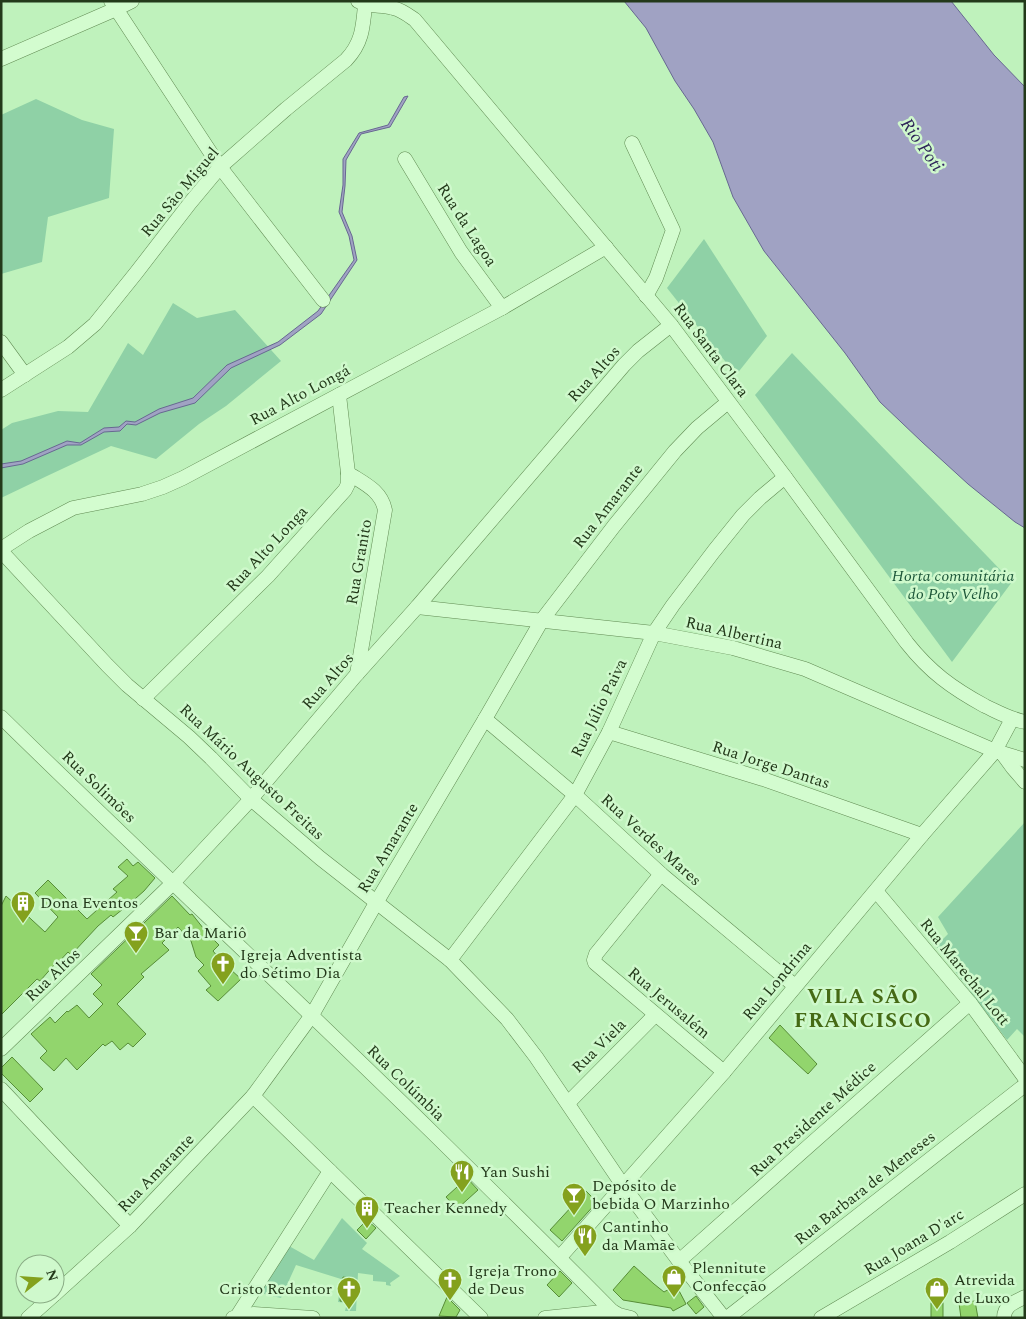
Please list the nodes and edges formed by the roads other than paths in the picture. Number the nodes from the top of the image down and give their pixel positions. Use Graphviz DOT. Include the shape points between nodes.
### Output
graph roads {
  1 [pos="132,1"];
  2 [pos="361,3"];
  3 [pos="114,5"];
  4 [pos="1,59"];
  5 [pos="632,143"];
  6 [pos="405,160"];
  7 [pos="220,167"];
  8 [pos="606,247"];
  9 [pos="646,296"];
  10 [pos="323,300"];
  11 [pos="502,308"];
  12 [pos="671,326"];
  13 [pos="1,342"];
  14 [pos="25,375"];
  15 [pos="1,390"];
  16 [pos="339,395"];
  17 [pos="728,402"];
  18 [pos="348,473"];
  19 [pos="785,477"];
  20 [pos="1,550"];
  21 [pos="417,607"];
  22 [pos="542,620"];
  23 [pos="654,633"];
  24 [pos="357,674"];
  25 [pos="143,699"];
  26 [pos="485,718"];
  27 [pos="1018,720"];
  28 [pos="3,721"];
  29 [pos="609,732"];
  30 [pos="999,752"];
  31 [pos="1025,760"];
  32 [pos="1025,782"];
  33 [pos="575,795"];
  34 [pos="251,799"];
  35 [pos="922,835"];
  36 [pos="661,874"];
  37 [pos="173,883"];
  38 [pos="876,891"];
  39 [pos="376,903"];
  40 [pos="450,960"];
  41 [pos="795,986"];
  42 [pos="970,1003"];
  43 [pos="312,1015"];
  44 [pos="655,1015"];
  45 [pos="1,1050"];
  46 [pos="724,1072"];
  47 [pos="1025,1078"];
  48 [pos="1025,1085"];
  49 [pos="1,1088"];
  50 [pos="253,1096"];
  51 [pos="568,1103"];
  52 [pos="330,1171"];
  53 [pos="624,1187"];
  54 [pos="1025,1194"];
  55 [pos="130,1226"];
  56 [pos="560,1258"];
  57 [pos="679,1261"];
  58 [pos="65,1285"];
  59 [pos="1025,1297"];
  60 [pos="44,1304"];
  61 [pos="606,1314"];
  62 [pos="235,1317"];
  63 [pos="28,1318"];
  64 [pos="313,1318"];
  65 [pos="481,1318"];
  66 [pos="544,1318"];
  67 [pos="631,1318"];
  68 [pos="725,1318"];
  69 [pos="821,1318"];
  70 [pos="1004,1318"];
  1 -- 3 [label="street"];
  2 -- 7 [label="street, Rua São Miguel" via="362,34 354,52"];
  2 -- 8 [label="street, Rua Santa Clara" via="392,7 415,20"];
  3 -- 4 [label="street"];
  3 -- 7 [label="street"];
  5 -- 9 [label="street" via="673,230"];
  6 -- 11 [label="street, Rua da Lagoa" via="461,252"];
  7 -- 10 [label="street"];
  7 -- 14 [label="street, Rua São Miguel" via="95,324 68,347"];
  8 -- 9 [label="street, Rua Santa Clara"];
  8 -- 11 [label="street, Rua Alto Longá"];
  9 -- 12 [label="street, Rua Santa Clara"];
  11 -- 16 [label="street, Rua Alto Longá"];
  12 -- 17 [label="street, Rua Santa Clara"];
  12 -- 21 [label="street, Rua Altos" via="624,365"];
  13 -- 14 [label="street"];
  14 -- 15 [label="street, Rua São Miguel"];
  16 -- 18 [label="street, Rua Alto Longa"];
  16 -- 20 [label="street, Rua Alto Longá" via="163,487 72,508"];
  17 -- 19 [label="street, Rua Santa Clara"];
  17 -- 22 [label="street, Rua Amarante" via="674,451"];
  18 -- 24 [label="street, Rua Granito" via="377,493 385,510"];
  18 -- 25 [label="street, Rua Alto Longa" via="345,490 281,561"];
  19 -- 23 [label="street, Rua Júlio Paiva" via="743,515"];
  19 -- 27 [label="street, Rua Santa Clara" via="921,660 958,690"];
  20 -- 25 [label="street, Rua Mário Augusto Freitas" via="107,665"];
  21 -- 22 [label="street, Rua Albertina"];
  21 -- 24 [label="street, Rua Altos"];
  22 -- 23 [label="street, Rua Albertina"];
  22 -- 26 [label="street, Rua Amarante"];
  23 -- 29 [label="street, Rua Júlio Paiva"];
  23 -- 30 [label="street, Rua Albertina" via="732,648 805,669"];
  24 -- 34 [label="street, Rua Altos"];
  25 -- 34 [label="street, Rua Mário Augusto Freitas" via="196,744"];
  26 -- 33 [label="street, Rua Verdes Mares"];
  26 -- 39 [label="street, Rua Amarante"];
  27 -- 30 [label="street, Rua Londrina"];
  28 -- 37 [label="street, Rua Solimões"];
  29 -- 33 [label="street, Rua Júlio Paiva"];
  29 -- 35 [label="street, Rua Jorge Dantas" via="763,779"];
  30 -- 31 [label="street, Rua Albertina"];
  30 -- 32 [label="street"];
  30 -- 35 [label="street, Rua Londrina"];
  33 -- 36 [label="street, Rua Verdes Mares"];
  33 -- 40 [label="street, Rua Júlio Paiva"];
  34 -- 37 [label="street, Rua Altos"];
  34 -- 39 [label="street, Rua Mário Augusto Freitas"];
  35 -- 38 [label="street, Rua Londrina"];
  36 -- 41 [label="street, Rua Verdes Mares"];
  36 -- 44 [label="street, Rua Jerusalém" via="594,960"];
  37 -- 43 [label="street, Rua Colúmbia"];
  37 -- 45 [label="street, Rua Altos"];
  38 -- 41 [label="street, Rua Londrina"];
  38 -- 42 [label="street, Rua Marechal Lott"];
  39 -- 40 [label="street, Rua Mário Augusto Freitas"];
  39 -- 43 [label="street, Rua Amarante"];
  40 -- 51 [label="street, Rua Mário Augusto Freitas" via="507,1019"];
  41 -- 46 [label="street, Rua Londrina"];
  42 -- 47 [label="street, Rua Marechal Lott"];
  42 -- 57 [label="street, Rua Presidente Médice"];
  43 -- 50 [label="street, Rua Amarante"];
  43 -- 56 [label="street, Rua Colúmbia"];
  44 -- 46 [label="street, Rua Jerusalém"];
  44 -- 51 [label="street, Rua Viela"];
  46 -- 53 [label="street, Rua Londrina"];
  48 -- 68 [label="street, Rua Barbara de Meneses"];
  49 -- 55 [label="street"];
  50 -- 52 [label="street"];
  50 -- 55 [label="street, Rua Amarante"];
  51 -- 53 [label="street, Rua Mário Augusto Freitas"];
  52 -- 62 [label="street"];
  52 -- 65 [label="street"];
  53 -- 56 [label="street, Rua Londrina"];
  53 -- 57 [label="street, Rua Mário Augusto Freitas"];
  54 -- 69 [label="street, Rua Joana D'arc"];
  55 -- 58 [label="street, Rua Amarante"];
  56 -- 61 [label="street, Rua Colúmbia"];
  57 -- 68 [label="street, Rua Mário Augusto Freitas"];
  59 -- 70 [label="street" via="1008,1306"];
  60 -- 63 [label="street, Rua Amarante"];
  61 -- 66 [label="street"];
  61 -- 67 [label="street"];
  62 -- 64 [label="street" via="254,1314"];
}
